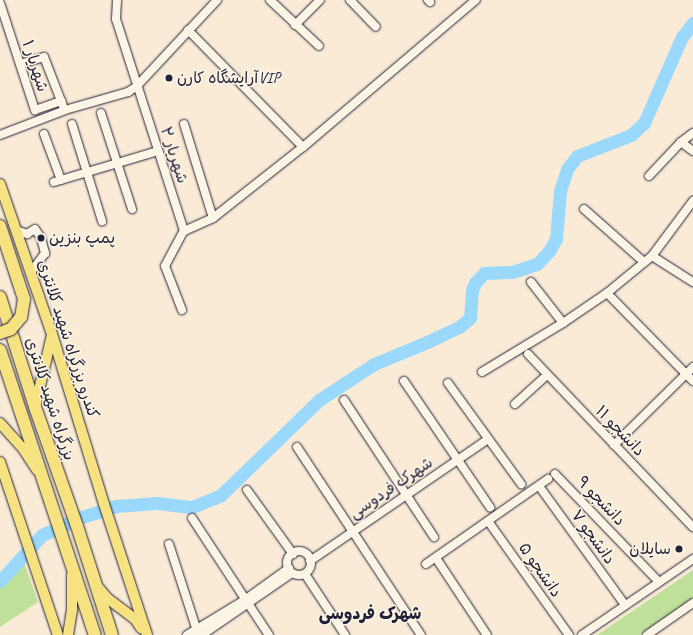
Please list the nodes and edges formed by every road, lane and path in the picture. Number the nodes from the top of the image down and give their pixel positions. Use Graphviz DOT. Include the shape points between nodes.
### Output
graph roads {
  1 [pos="117,0"];
  2 [pos="218,0"];
  3 [pos="270,0"];
  4 [pos="320,0"];
  5 [pos="350,0"];
  6 [pos="476,0"];
  7 [pos="0,3"];
  8 [pos="295,25"];
  9 [pos="376,27"];
  10 [pos="188,30"];
  11 [pos="319,46"];
  12 [pos="20,64"];
  13 [pos="136,87"];
  14 [pos="62,101"];
  15 [pos="65,110"];
  16 [pos="101,113"];
  17 [pos="72,124"];
  18 [pos="184,124"];
  19 [pos="693,133"];
  20 [pos="44,134"];
  21 [pos="0,135"];
  22 [pos="680,142"];
  23 [pos="303,147"];
  24 [pos="158,151"];
  25 [pos="693,152"];
  26 [pos="117,163"];
  27 [pos="87,172"];
  28 [pos="649,176"];
  29 [pos="0,184"];
  30 [pos="693,201"];
  31 [pos="132,209"];
  32 [pos="584,209"];
  33 [pos="213,218"];
  34 [pos="102,221"];
  35 [pos="0,226"];
  36 [pos="16,230"];
  37 [pos="184,231"];
  38 [pos="652,256"];
  39 [pos="644,262"];
  40 [pos="31,272"];
  41 [pos="531,282"];
  42 [pos="693,282"];
  43 [pos="607,293"];
  44 [pos="0,297"];
  45 [pos="182,310"];
  46 [pos="563,323"];
  47 [pos="0,333"];
  48 [pos="52,334"];
  49 [pos="0,350"];
  50 [pos="528,354"];
  51 [pos="693,367"];
  52 [pos="482,372"];
  53 [pos="687,374"];
  54 [pos="547,375"];
  55 [pos="404,381"];
  56 [pos="693,381"];
  57 [pos="448,383"];
  58 [pos="344,400"];
  59 [pos="515,404"];
  60 [pos="35,407"];
  61 [pos="0,424"];
  62 [pos="487,437"];
  63 [pos="614,445"];
  64 [pos="297,447"];
  65 [pos="457,458"];
  66 [pos="0,462"];
  67 [pos="555,474"];
  68 [pos="548,479"];
  69 [pos="44,481"];
  70 [pos="521,484"];
  71 [pos="539,486"];
  72 [pos="247,490"];
  73 [pos="406,493"];
  74 [pos="490,506"];
  75 [pos="192,518"];
  76 [pos="488,521"];
  77 [pos="693,527"];
  78 [pos="352,530"];
  79 [pos="434,536"];
  80 [pos="169,544"];
  81 [pos="293,554"];
  82 [pos="436,558"];
  83 [pos="310,559"];
  84 [pos="693,559"];
  85 [pos="426,564"];
  86 [pos="72,565"];
  87 [pos="291,571"];
  88 [pos="304,574"];
  89 [pos="659,582"];
  90 [pos="96,584"];
  91 [pos="247,601"];
  92 [pos="693,603"];
  93 [pos="625,605"];
  94 [pos="199,633"];
  95 [pos="58,635"];
  96 [pos="68,635"];
  97 [pos="95,635"];
  98 [pos="112,635"];
  99 [pos="147,635"];
  100 [pos="187,635"];
  101 [pos="270,635"];
  102 [pos="345,635"];
  103 [pos="421,635"];
  104 [pos="487,635"];
  105 [pos="569,635"];
  106 [pos="582,635"];
  107 [pos="647,635"];
  1 -- 13 [label="street, ۲ شهریار" via="116,19"];
  2 -- 10 [label="street"];
  3 -- 8 [label="street"];
  4 -- 8 [label="street"];
  5 -- 9 [label="street"];
  6 -- 23 [label="street"];
  7 -- 12 [label="street, ۱ شهریار"];
  8 -- 11 [label="street"];
  10 -- 13 [label="street"];
  10 -- 23 [label="street"];
  12 -- 14 [label="street" via="44,57"];
  12 -- 14 [label="street, ۱ شهریار" via="35,110"];
  13 -- 15 [label="street" via="128,92"];
  13 -- 24 [label="street, ۲ شهریار"];
  14 -- 15 [label="street"];
  15 -- 21 [label="street"];
  16 -- 26 [label="street"];
  17 -- 27 [label="street"];
  18 -- 33 [label="street"];
  19 -- 22 [label="street"];
  20 -- 27 [label="street" via="58,181"];
  22 -- 25 [label="street"];
  22 -- 28 [label="street"];
  23 -- 33 [label="street"];
  24 -- 26 [label="street"];
  24 -- 37 [label="street, ۲ شهریار"];
  26 -- 27 [label="street"];
  26 -- 31 [label="street"];
  27 -- 34 [label="street"];
  29 -- 36 [label="main road, کندرو بزرگراه شهید کلانتری"];
  30 -- 38 [label="street"];
  32 -- 39 [label="street"];
  33 -- 37 [label="street"];
  35 -- 47 [label="highway, bridge" via="24,299 21,317 11,328"];
  36 -- 40 [label="main road, کندرو بزرگراه شهید کلانتری"];
  36 -- 40 [label="street" via="27,234 35,229 41,238 45,254"];
  37 -- 45 [label="street" via="165,266"];
  38 -- 39 [label="street"];
  38 -- 42 [label="street"];
  39 -- 43 [label="street"];
  40 -- 48 [label="main road, کندرو بزرگراه شهید کلانتری"];
  41 -- 46 [label="street"];
  43 -- 46 [label="street"];
  43 -- 53 [label="street"];
  44 -- 60 [label="highway, بزرگراه شهید کلانتری"];
  46 -- 52 [label="street"];
  48 -- 60 [label="main road"];
  48 -- 99 [label="main road, کندرو بزرگراه شهید کلانتری"];
  49 -- 69 [label="highway, بزرگراه شهید کلانتری"];
  50 -- 54 [label="street, دانشجو ۱۱"];
  51 -- 53 [label="street"];
  53 -- 56 [label="street"];
  53 -- 63 [label="street"];
  54 -- 59 [label="street"];
  54 -- 63 [label="street, دانشجو ۱۱"];
  55 -- 65 [label="street"];
  57 -- 62 [label="street"];
  58 -- 73 [label="street"];
  60 -- 90 [label="highway, بزرگراه شهید کلانتری"];
  61 -- 69 [label="main road" via="24,450"];
  62 -- 65 [label="street, شهرک فردوسی"];
  62 -- 70 [label="street"];
  63 -- 77 [label="street, دانشجو ۱۱"];
  64 -- 78 [label="street"];
  65 -- 73 [label="street, شهرک فردوسی"];
  65 -- 74 [label="street"];
  66 -- 95 [label="main road"];
  67 -- 89 [label="street, دانشجو ۹"];
  68 -- 71 [label="street"];
  69 -- 86 [label="highway, بزرگراه شهید کلانتری"];
  71 -- 76 [label="street"];
  71 -- 93 [label="street, دانشجو ۷"];
  72 -- 81 [label="street"];
  73 -- 78 [label="street, شهرک فردوسی"];
  73 -- 79 [label="street"];
  75 -- 91 [label="street"];
  76 -- 82 [label="street"];
  76 -- 105 [label="street, دانشجو ۵"];
  78 -- 83 [label="street, شهرک فردوسی"];
  78 -- 103 [label="street"];
  80 -- 94 [label="street"];
  81 -- 83 [label="street" via="304,553"];
  81 -- 87 [label="street" via="288,560"];
  82 -- 85 [label="street"];
  82 -- 104 [label="street"];
  83 -- 88 [label="street" via="309,570"];
  84 -- 89 [label="street"];
  86 -- 96 [label="main road" via="72,610"];
  86 -- 97 [label="highway"];
  87 -- 88 [label="street" via="298,575"];
  87 -- 91 [label="street"];
  88 -- 102 [label="street"];
  89 -- 93 [label="street"];
  90 -- 98 [label="highway"];
  90 -- 99 [label="main road" via="107,598 135,619"];
  91 -- 94 [label="street"];
  91 -- 101 [label="street"];
  92 -- 107 [label="street"];
  93 -- 106 [label="street"];
  94 -- 100 [label="street"];
}
